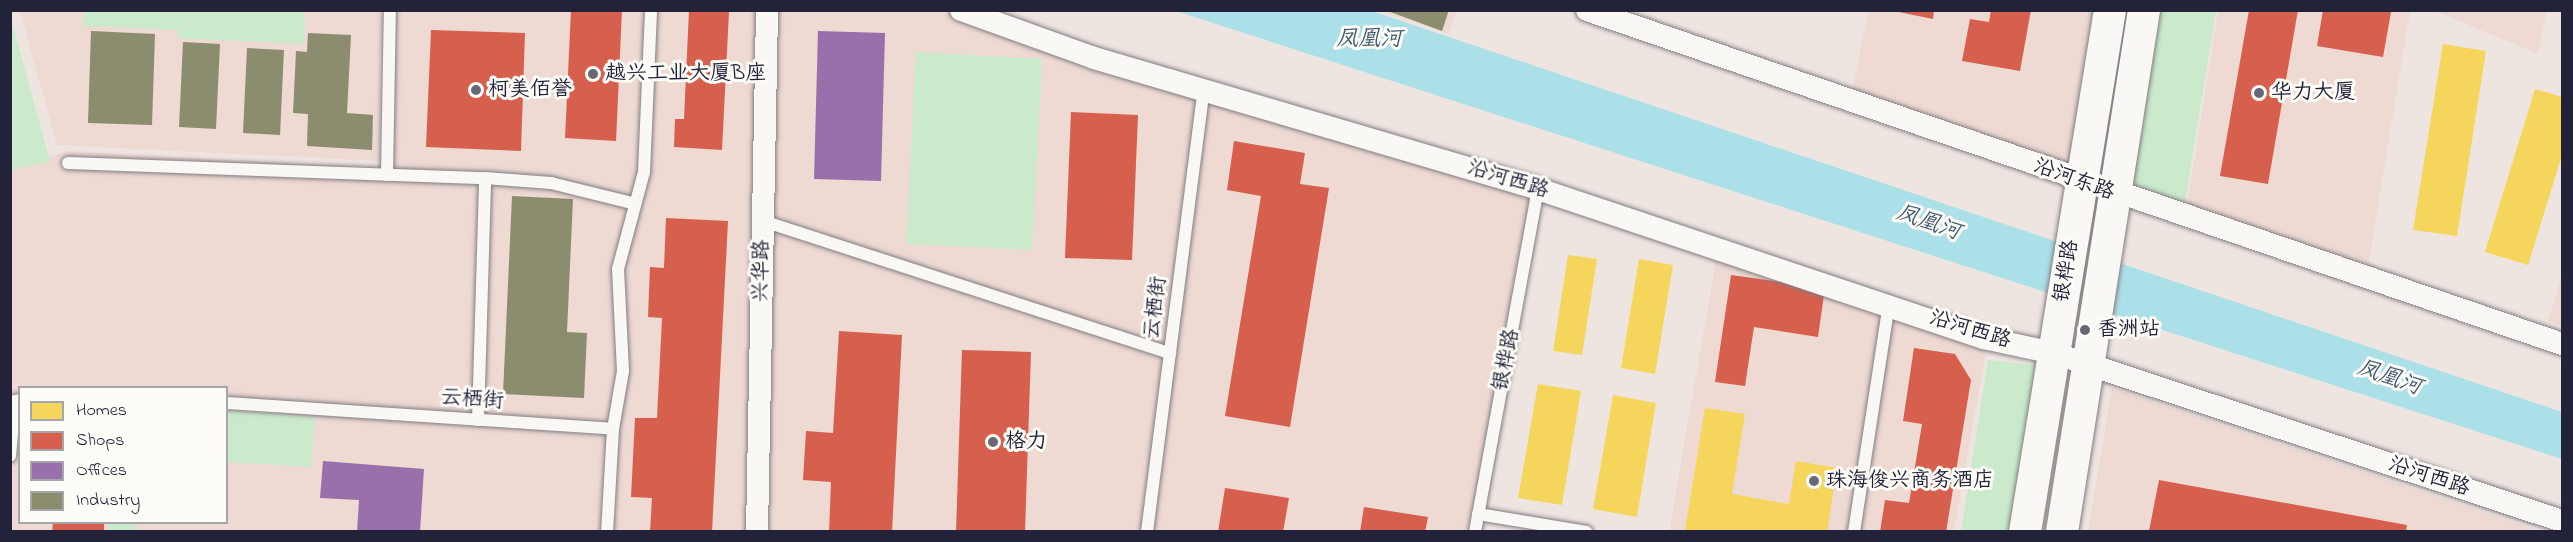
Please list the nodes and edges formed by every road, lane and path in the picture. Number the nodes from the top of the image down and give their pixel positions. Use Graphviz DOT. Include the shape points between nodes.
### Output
graph roads {
  1 [pos="390,10"];
  2 [pos="651,10"];
  3 [pos="767,10"];
  4 [pos="961,10"];
  5 [pos="1587,10"];
  6 [pos="2110,10"];
  7 [pos="2144,10"];
  8 [pos="1204,89"];
  9 [pos="68,163"];
  10 [pos="387,175"];
  11 [pos="485,178"];
  12 [pos="2081,182"];
  13 [pos="1538,189"];
  14 [pos="2115,195"];
  15 [pos="632,203"];
  16 [pos="763,221"];
  17 [pos="1889,304"];
  18 [pos="2562,344"];
  19 [pos="1170,353"];
  20 [pos="2054,353"];
  21 [pos="2089,365"];
  22 [pos="18,400"];
  23 [pos="228,403"];
  24 [pos="477,420"];
  25 [pos="613,429"];
  26 [pos="10,456"];
  27 [pos="1478,514"];
  28 [pos="2562,521"];
  29 [pos="607,531"];
  30 [pos="757,531"];
  31 [pos="1147,531"];
  32 [pos="1475,531"];
  33 [pos="1587,531"];
  34 [pos="1854,531"];
  35 [pos="2025,531"];
  36 [pos="2062,531"];
  1 -- 10 [label="lane"];
  2 -- 15 [label="lane" via="644,172"];
  3 -- 16 [label="street, 兴华路"];
  4 -- 8 [label="street, 沿河西路"];
  5 -- 12 [label="street, 沿河东路"];
  6 -- 12 [label="main road, 银桦路"];
  7 -- 14 [label="main road, 银桦路"];
  8 -- 13 [label="street, 沿河西路"];
  8 -- 19 [label="lane, 云栖街"];
  9 -- 10 [label="lane"];
  10 -- 11 [label="lane"];
  11 -- 15 [label="lane" via="551,183"];
  11 -- 24 [label="lane"];
  12 -- 14 [label="street, 沿河东路"];
  12 -- 20 [label="main road, 银桦路"];
  13 -- 17 [label="street, 沿河西路"];
  13 -- 27 [label="lane, 银桦路"];
  14 -- 18 [label="street, 沿河东路"];
  14 -- 21 [label="main road, 银桦路"];
  15 -- 25 [label="lane" via="618,269 623,371"];
  16 -- 19 [label="lane"];
  16 -- 30 [label="street, 兴华路"];
  17 -- 20 [label="street, 沿河西路" via="1984,338"];
  17 -- 34 [label="lane"];
  19 -- 31 [label="lane, 云栖街"];
  20 -- 21 [label="street, 沿河西路"];
  20 -- 35 [label="main road, 银桦路"];
  21 -- 28 [label="street, 沿河西路"];
  21 -- 36 [label="main road, 银桦路"];
  22 -- 26 [label="lane"];
  23 -- 24 [label="lane, 云栖街"];
  24 -- 25 [label="lane, 云栖街"];
  25 -- 29 [label="lane"];
  27 -- 32 [label="lane, 银桦路"];
  27 -- 33 [label="lane"];
}
